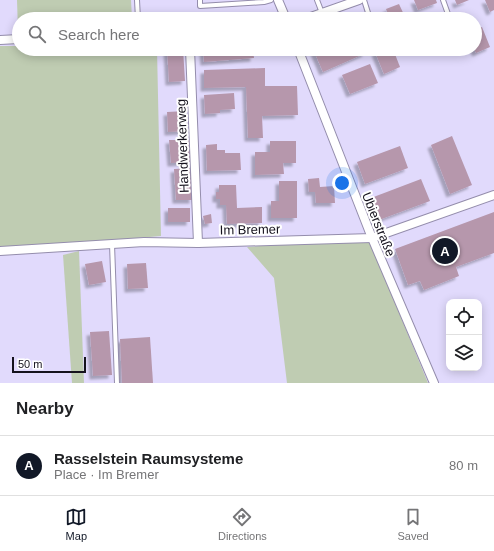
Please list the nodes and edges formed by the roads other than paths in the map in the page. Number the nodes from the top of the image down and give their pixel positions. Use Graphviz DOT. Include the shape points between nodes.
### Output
graph roads {
  1 [pos="137,0"];
  2 [pos="200,0"];
  3 [pos="271,0"];
  4 [pos="278,0"];
  5 [pos="317,0"];
  6 [pos="359,0"];
  7 [pos="364,0"];
  8 [pos="443,0"];
  9 [pos="138,12"];
  10 [pos="283,12"];
  11 [pos="322,12"];
  12 [pos="325,12"];
  13 [pos="368,12"];
  14 [pos="447,12"];
  15 [pos="12,39"];
  16 [pos="0,40"];
  17 [pos="190,56"];
  18 [pos="301,56"];
  19 [pos="494,195"];
  20 [pos="372,238"];
  21 [pos="198,243"];
  22 [pos="112,244"];
  23 [pos="0,251"];
  24 [pos="117,383"];
  25 [pos="434,383"];
  1 -- 9 [label="lane"];
  2 -- 3 [label="lane" via="200,6"];
  4 -- 10 [label="street"];
  5 -- 11 [label="lane"];
  6 -- 12 [label="street"];
  7 -- 13 [label="lane"];
  8 -- 14 [label="lane"];
  15 -- 16 [label="street"];
  17 -- 21 [label="street, Handwerkerweg"];
  18 -- 20 [label="street, Ubierstraße"];
  19 -- 20 [label="street, Im Bremer"];
  20 -- 21 [label="street, Im Bremer"];
  20 -- 25 [label="street, Ubierstraße"];
  21 -- 22 [label="street, Im Bremer"];
  22 -- 23 [label="street, Im Bremer"];
  22 -- 24 [label="lane"];
}
